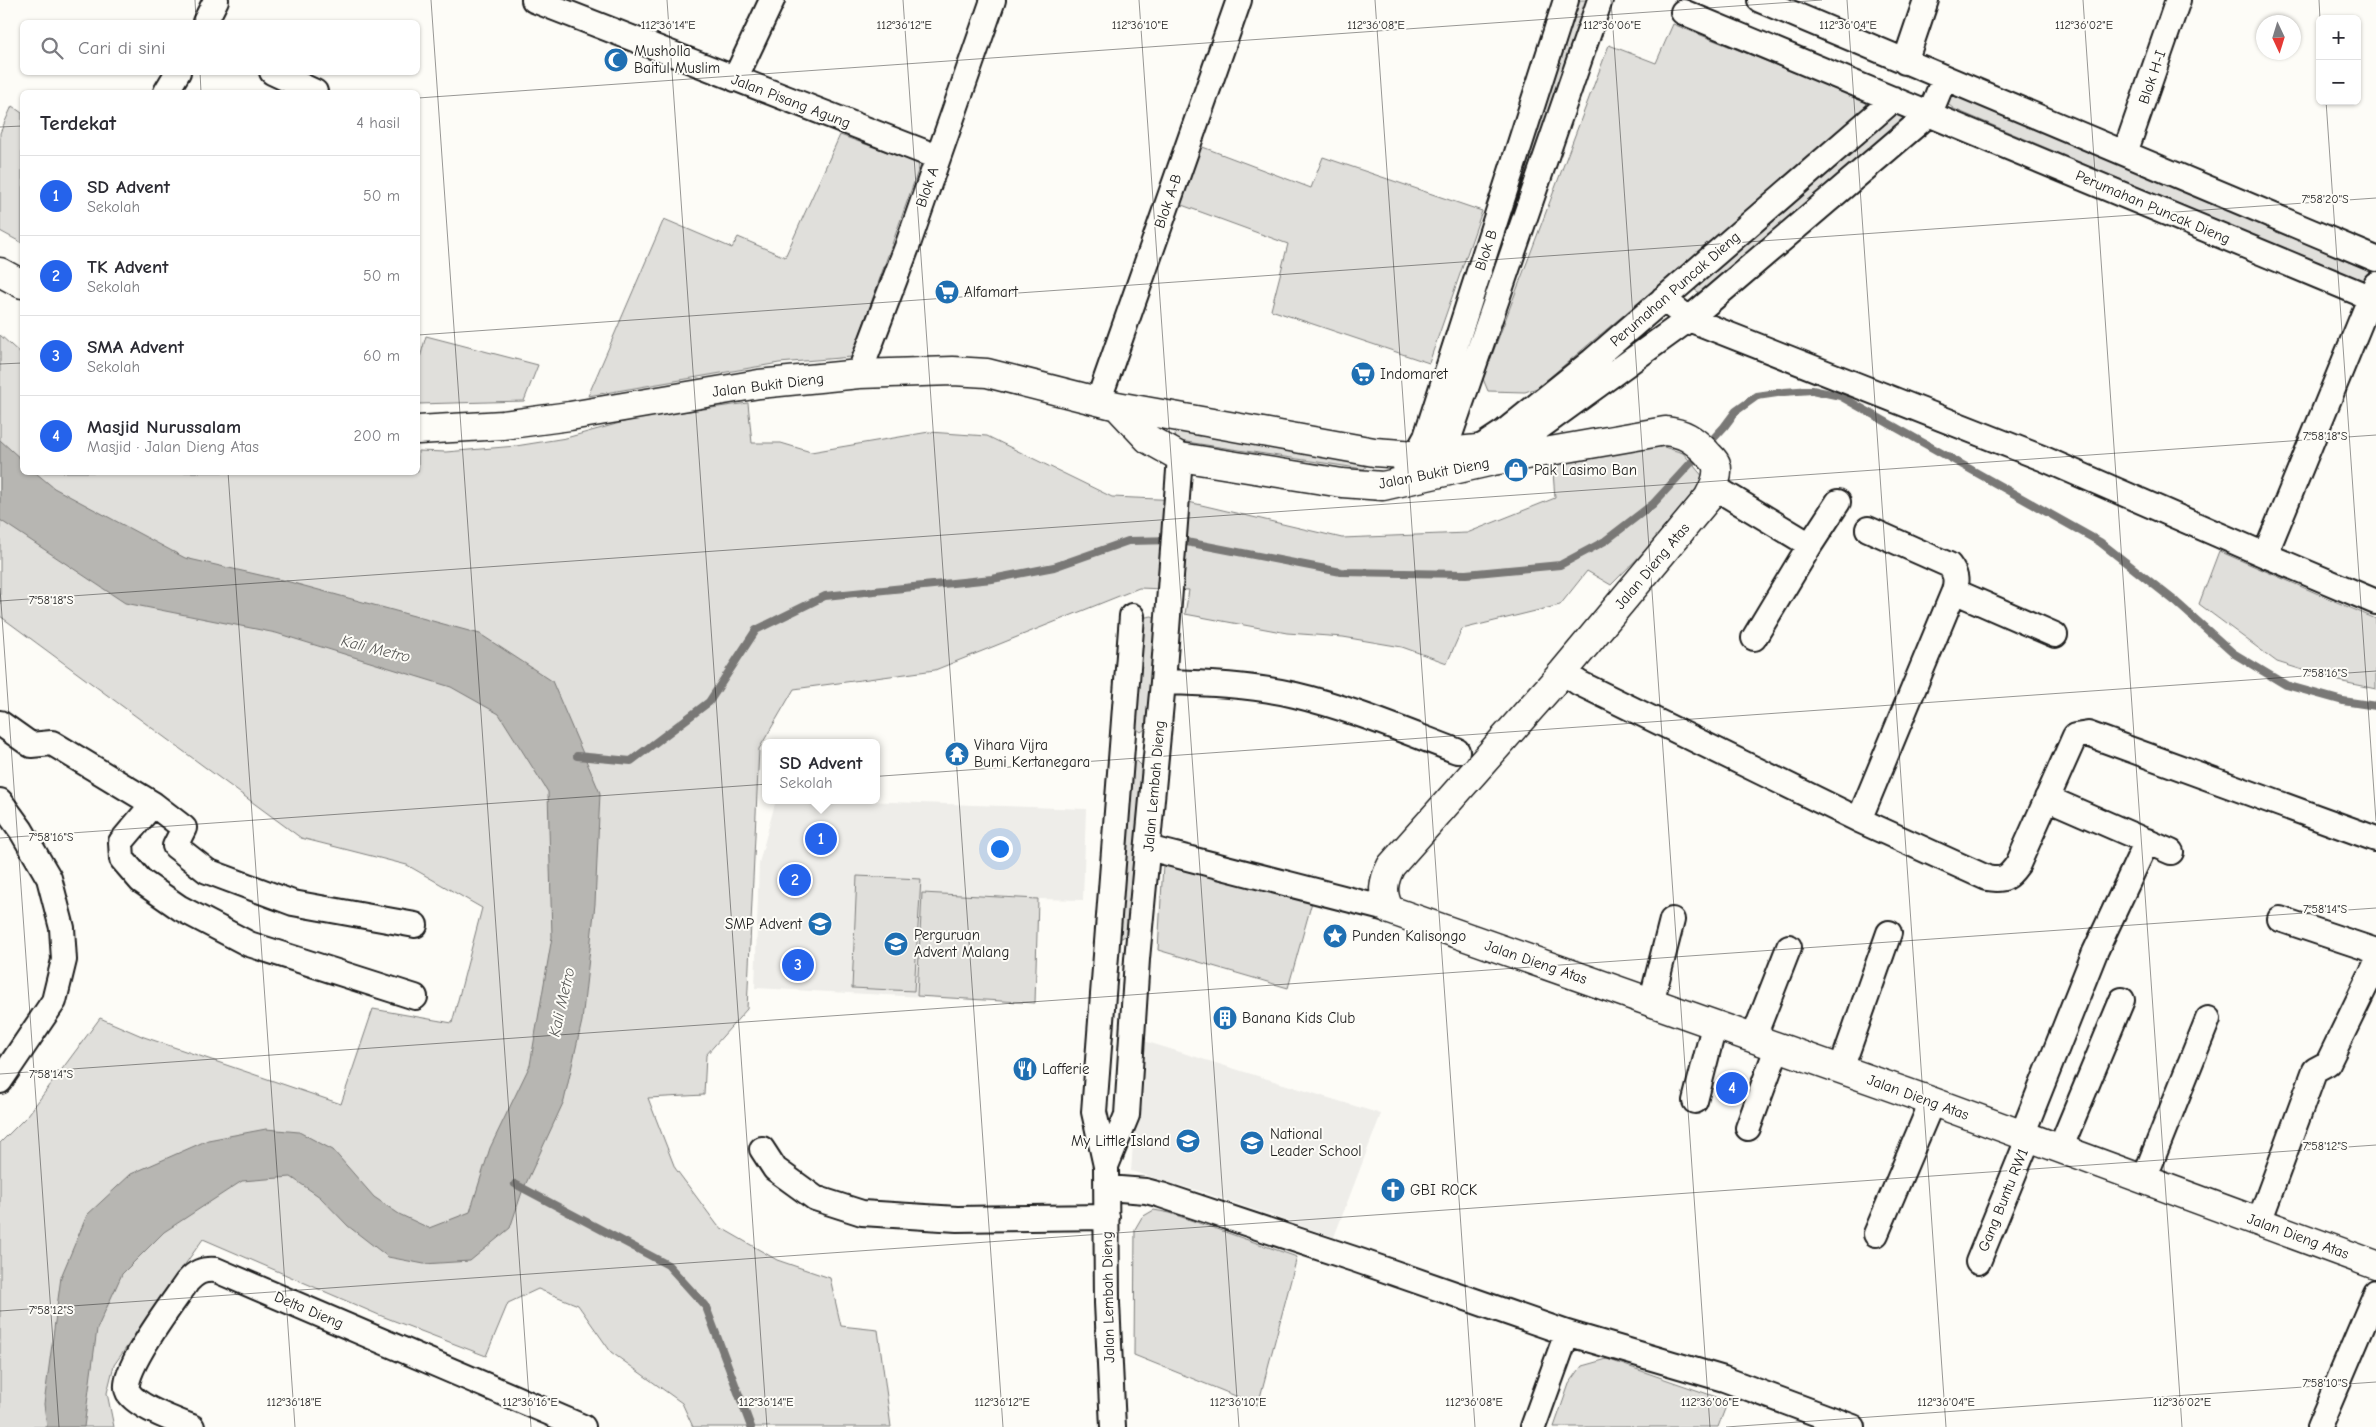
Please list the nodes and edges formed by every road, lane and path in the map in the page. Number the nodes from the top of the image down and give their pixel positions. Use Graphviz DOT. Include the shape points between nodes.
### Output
graph roads {
  1 [pos="216,0"];
  2 [pos="534,0"];
  3 [pos="772,0"];
  4 [pos="993,0"];
  5 [pos="1239,0"];
  6 [pos="1566,0"];
  7 [pos="1600,0"];
  8 [pos="1760,0"];
  9 [pos="1926,0"];
  10 [pos="2178,0"];
  11 [pos="1683,12"];
  12 [pos="206,20"];
  13 [pos="1905,62"];
  14 [pos="176,75"];
  15 [pos="278,75"];
  16 [pos="735,78"];
  17 [pos="1944,79"];
  18 [pos="167,90"];
  19 [pos="311,90"];
  20 [pos="1894,99"];
  21 [pos="1930,113"];
  22 [pos="2124,153"];
  23 [pos="937,157"];
  24 [pos="2376,259"];
  25 [pos="0,272"];
  26 [pos="20,283"];
  27 [pos="2374,294"];
  28 [pos="1663,299"];
  29 [pos="1689,318"];
  30 [pos="859,374"];
  31 [pos="1107,404"];
  32 [pos="1169,416"];
  33 [pos="420,430"];
  34 [pos="1494,452"];
  35 [pos="1180,457"];
  36 [pos="1447,461"];
  37 [pos="1416,467"];
  38 [pos="1715,475"];
  39 [pos="1838,502"];
  40 [pos="1868,529"];
  41 [pos="1810,545"];
  42 [pos="2265,555"];
  43 [pos="1954,591"];
  44 [pos="2376,602"];
  45 [pos="1132,616"];
  46 [pos="2056,635"];
  47 [pos="1754,638"];
  48 [pos="1563,672"];
  49 [pos="1162,682"];
  50 [pos="0,723"];
  51 [pos="1124,746"];
  52 [pos="1157,750"];
  53 [pos="1457,751"];
  54 [pos="2047,798"];
  55 [pos="0,801"];
  56 [pos="152,804"];
  57 [pos="1859,820"];
  58 [pos="2376,839"];
  59 [pos="2147,841"];
  60 [pos="1148,848"];
  61 [pos="2171,852"];
  62 [pos="1390,910"];
  63 [pos="2280,919"];
  64 [pos="1672,920"];
  65 [pos="415,925"];
  66 [pos="1889,933"];
  67 [pos="1789,947"];
  68 [pos="2376,952"];
  69 [pos="1107,956"];
  70 [pos="1137,959"];
  71 [pos="2376,964"];
  72 [pos="415,997"];
  73 [pos="2122,1000"];
  74 [pos="1651,1002"];
  75 [pos="2208,1019"];
  76 [pos="1714,1026"];
  77 [pos="1765,1044"];
  78 [pos="1841,1069"];
  79 [pos="0,1081"];
  80 [pos="1695,1101"];
  81 [pos="1932,1102"];
  82 [pos="1094,1112"];
  83 [pos="1126,1115"];
  84 [pos="1748,1128"];
  85 [pos="2025,1136"];
  86 [pos="762,1149"];
  87 [pos="2060,1149"];
  88 [pos="1106,1177"];
  89 [pos="2144,1179"];
  90 [pos="1106,1217"];
  91 [pos="2259,1222"];
  92 [pos="1876,1234"];
  93 [pos="1978,1262"];
  94 [pos="2376,1265"];
  95 [pos="2376,1293"];
  96 [pos="1567,1333"];
  97 [pos="154,1420"];
  98 [pos="192,1427"];
  99 [pos="583,1427"];
  100 [pos="1113,1427"];
  101 [pos="1533,1427"];
  102 [pos="1853,1427"];
  103 [pos="2318,1427"];
  1 -- 12 [label="street"];
  2 -- 16 [label="street, Jalan Pisang Agung"];
  3 -- 16 [label="street"];
  4 -- 23 [label="street, Blok A"];
  5 -- 31 [label="street, Blok A-B"];
  6 -- 37 [label="street, Blok B"];
  7 -- 36 [label="street"];
  8 -- 13 [label="street"];
  9 -- 13 [label="street"];
  10 -- 22 [label="street, Blok H-I"];
  11 -- 20 [label="street, Perumahan Puncak Dieng"];
  13 -- 17 [label="street"];
  14 -- 18 [label="street"];
  15 -- 19 [label="street"];
  16 -- 23 [label="street, Jalan Pisang Agung"];
  17 -- 21 [label="street, Perumahan Puncak Dieng"];
  17 -- 22 [label="street"];
  20 -- 21 [label="street, Perumahan Puncak Dieng"];
  20 -- 28 [label="street, Perumahan Puncak Dieng"];
  21 -- 27 [label="street, Perumahan Puncak Dieng"];
  21 -- 29 [label="street, Perumahan Puncak Dieng"];
  22 -- 24 [label="street"];
  23 -- 30 [label="street, Blok A"];
  25 -- 26 [label="street"];
  27 -- 42 [label="street"];
  28 -- 29 [label="street"];
  28 -- 34 [label="street, Perumahan Puncak Dieng" via="1521,418"];
  29 -- 34 [label="street, Perumahan Puncak Dieng"];
  29 -- 42 [label="street" via="2042,458"];
  30 -- 31 [label="street, Jalan Bukit Dieng" via="987,373"];
  30 -- 33 [label="street, Jalan Bukit Dieng" via="759,384 503,425"];
  31 -- 32 [label="street, Jalan Bukit Dieng"];
  31 -- 35 [label="street, Jalan Bukit Dieng" via="1148,440"];
  32 -- 35 [label="street"];
  32 -- 37 [label="street, Jalan Bukit Dieng" via="1374,452"];
  34 -- 36 [label="street, Jalan Bukit Dieng"];
  34 -- 38 [label="street, Jalan Bukit Dieng" via="1561,449 1665,431 1680,432 1693,439"];
  35 -- 37 [label="street, Jalan Bukit Dieng" via="1342,484 1383,486"];
  35 -- 49 [label="street, Jalan Lembah Dieng"];
  36 -- 37 [label="street, Jalan Bukit Dieng"];
  38 -- 41 [label="street"];
  38 -- 48 [label="street, Jalan Dieng Atas" via="1708,498"];
  39 -- 41 [label="street"];
  40 -- 43 [label="street" via="1949,565 1955,572"];
  41 -- 47 [label="street"];
  42 -- 44 [label="street"];
  43 -- 46 [label="street"];
  43 -- 57 [label="street"];
  45 -- 51 [label="street"];
  48 -- 57 [label="street" via="1588,688"];
  48 -- 62 [label="street, Jalan Dieng Atas" via="1391,866 1384,889 1384,900"];
  49 -- 52 [label="street, Jalan Lembah Dieng"];
  49 -- 53 [label="street" via="1234,684 1294,695 1338,707"];
  50 -- 56 [label="street" via="31,745 52,743"];
  51 -- 52 [label="street"];
  51 -- 69 [label="street"];
  52 -- 60 [label="street, Jalan Lembah Dieng"];
  54 -- 57 [label="street" via="2018,864 2010,875 2000,880 1987,878"];
  54 -- 58 [label="street" via="2075,736 2088,734"];
  54 -- 59 [label="street"];
  55 -- 79 [label="street" via="48,878 62,928 64,960 54,1001"];
  56 -- 65 [label="street" via="184,828 175,846 207,871 293,903"];
  56 -- 72 [label="street" via="121,842 122,859 141,881 180,908 249,944"];
  59 -- 61 [label="street"];
  59 -- 85 [label="street, Gang Buntu RW1" via="2095,952"];
  60 -- 62 [label="street"];
  60 -- 70 [label="street, Jalan Lembah Dieng"];
  62 -- 74 [label="street, Jalan Dieng Atas"];
  63 -- 68 [label="street"];
  64 -- 74 [label="street"];
  66 -- 78 [label="street"];
  67 -- 77 [label="street"];
  69 -- 70 [label="street"];
  69 -- 82 [label="street"];
  70 -- 83 [label="street, Jalan Lembah Dieng"];
  71 -- 91 [label="street" via="2328,1063 2315,1070"];
  73 -- 87 [label="street"];
  74 -- 76 [label="street, Jalan Dieng Atas"];
  75 -- 89 [label="street"];
  76 -- 77 [label="street, Jalan Dieng Atas"];
  76 -- 80 [label="street"];
  77 -- 78 [label="street, Jalan Dieng Atas"];
  77 -- 84 [label="street"];
  78 -- 81 [label="street, Jalan Dieng Atas"];
  81 -- 85 [label="street, Jalan Dieng Atas"];
  81 -- 92 [label="street"];
  82 -- 83 [label="street"];
  82 -- 88 [label="street"];
  83 -- 88 [label="street, Jalan Lembah Dieng"];
  85 -- 87 [label="street, Jalan Dieng Atas"];
  85 -- 93 [label="street, Gang Buntu RW1"];
  86 -- 90 [label="street" via="775,1169 815,1198 862,1213 957,1219"];
  87 -- 89 [label="street, Jalan Dieng Atas"];
  88 -- 90 [label="street, Jalan Lembah Dieng"];
  88 -- 96 [label="street"];
  89 -- 91 [label="street, Jalan Dieng Atas"];
  90 -- 100 [label="street, Jalan Lembah Dieng"];
  91 -- 94 [label="street, Jalan Dieng Atas"];
  95 -- 103 [label="street"];
  96 -- 101 [label="street"];
  96 -- 102 [label="street" via="1724,1379"];
  97 -- 98 [label="street, Delta Dieng"];
  97 -- 99 [label="street, Delta Dieng" via="127,1391 130,1370 187,1282 198,1271 216,1270"];
}
